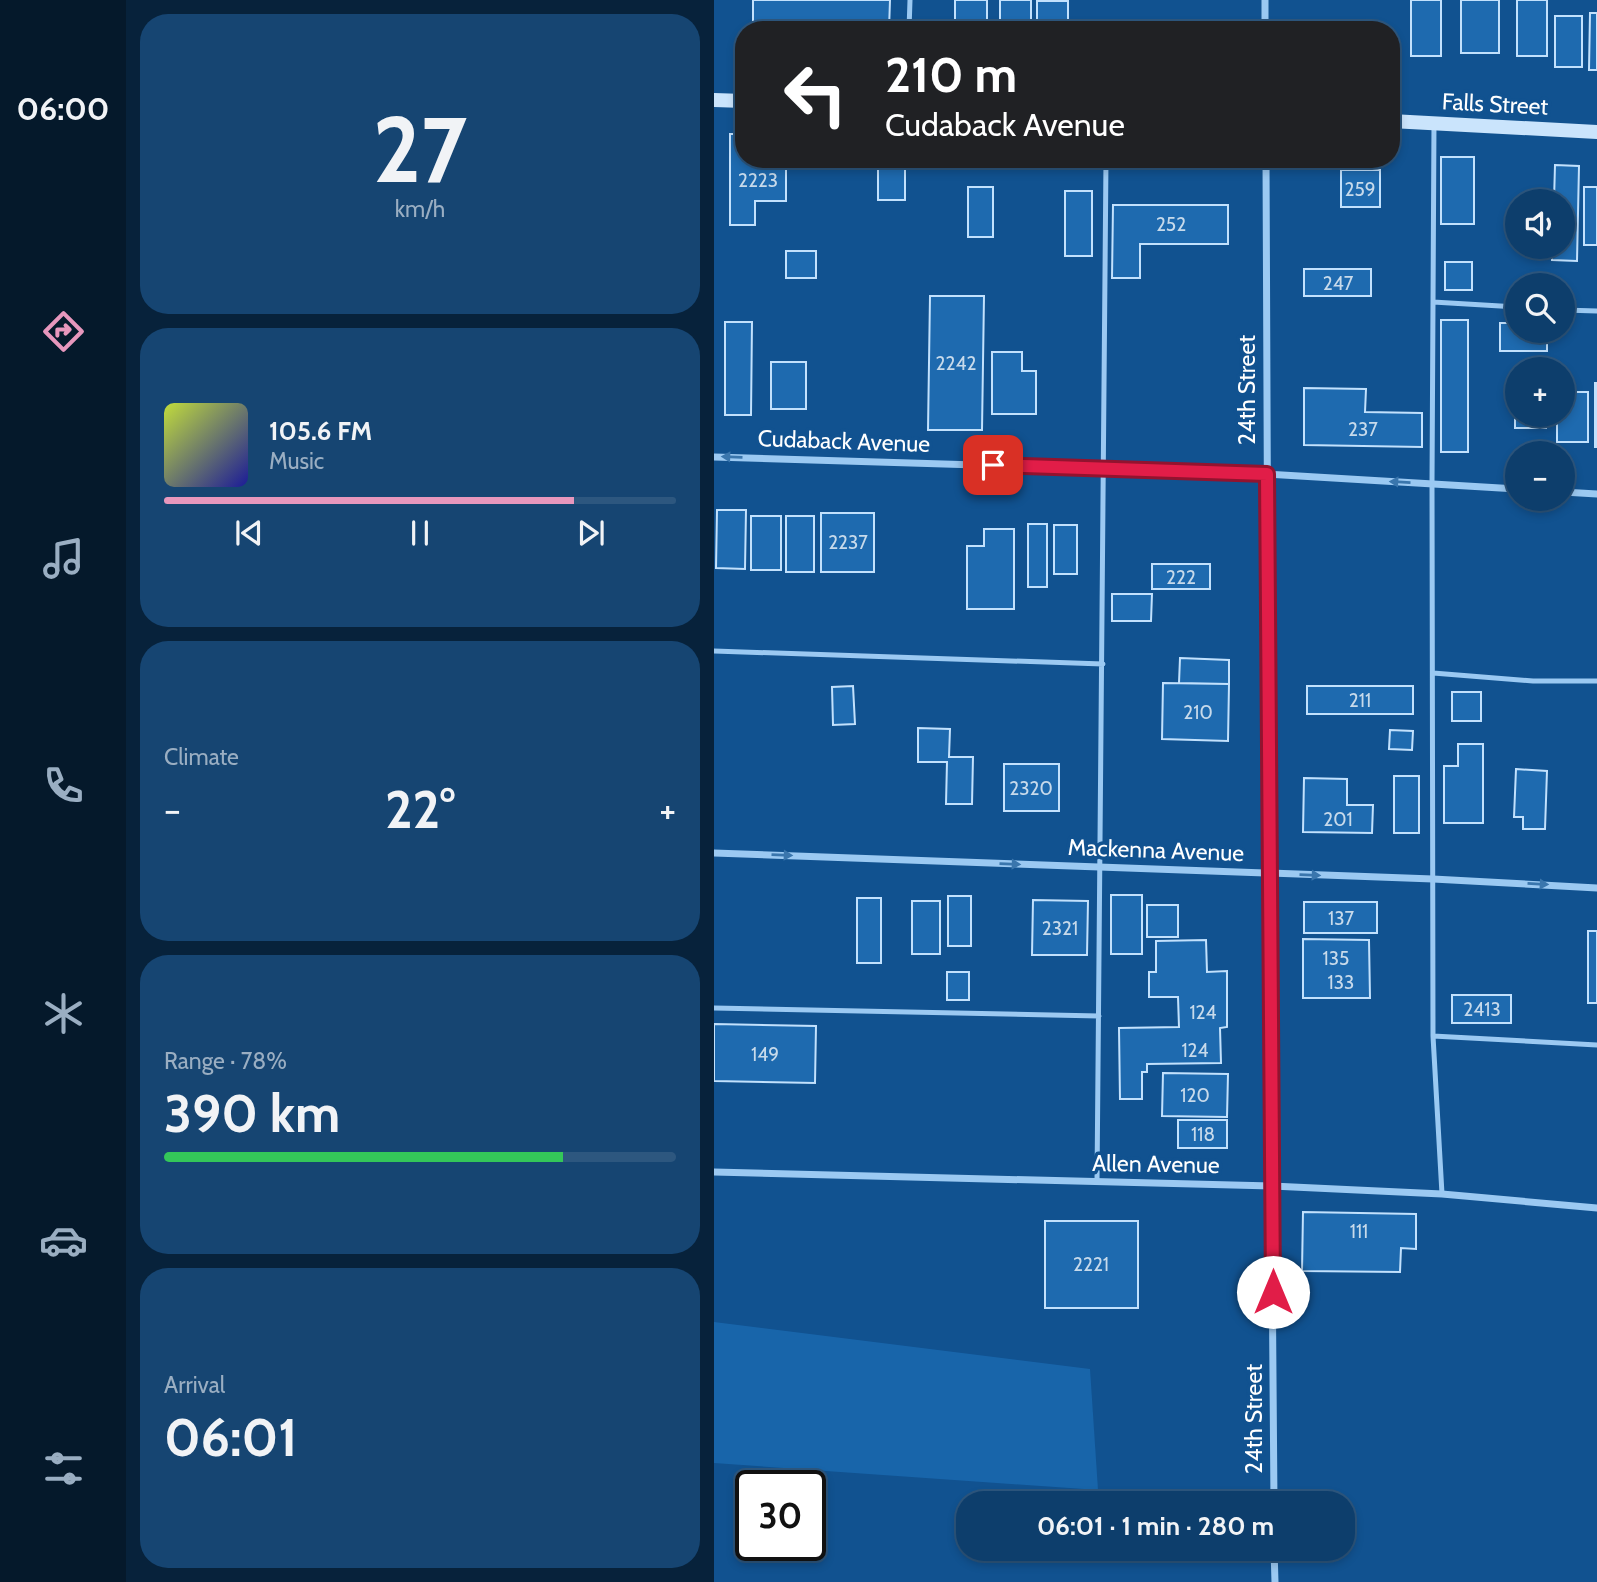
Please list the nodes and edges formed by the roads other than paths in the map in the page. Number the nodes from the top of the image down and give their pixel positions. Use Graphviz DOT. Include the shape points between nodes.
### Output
graph roads {
  1 [pos="910,0"];
  2 [pos="1265,0"];
  3 [pos="909,21"];
  4 [pos="1265,21"];
  5 [pos="714,100"];
  6 [pos="735,101"];
  7 [pos="1400,121"];
  8 [pos="1434,123"];
  9 [pos="1597,132"];
  10 [pos="1106,168"];
  11 [pos="1266,168"];
  12 [pos="1433,302"];
  13 [pos="1505,306"];
  14 [pos="1575,311"];
  15 [pos="1597,312"];
  16 [pos="714,457"];
  17 [pos="1104,469"];
  18 [pos="1267,474"];
  19 [pos="1432,484"];
  20 [pos="1505,488"];
  21 [pos="1575,493"];
  22 [pos="1597,494"];
  23 [pos="714,651"];
  24 [pos="1103,664"];
  25 [pos="1433,673"];
  26 [pos="1597,681"];
  27 [pos="714,853"];
  28 [pos="1100,867"];
  29 [pos="1269,874"];
  30 [pos="1433,879"];
  31 [pos="1597,888"];
  32 [pos="714,1008"];
  33 [pos="1099,1016"];
  34 [pos="1433,1035"];
  35 [pos="1597,1045"];
  36 [pos="714,1172"];
  37 [pos="1097,1182"];
  38 [pos="1272,1186"];
  39 [pos="1443,1194"];
  40 [pos="1597,1208"];
  41 [pos="1274,1491"];
  42 [pos="1275,1561"];
  43 [pos="1275,1582"];
  1 -- 3 [label="lane"];
  2 -- 4 [label="street"];
  5 -- 6 [label="street"];
  7 -- 8 [label="street, Falls Street"];
  8 -- 9 [label="street, Falls Street"];
  8 -- 12 [label="lane"];
  10 -- 17 [label="lane"];
  11 -- 18 [label="street, 24th Street"];
  12 -- 13 [label="lane"];
  12 -- 19 [label="lane"];
  14 -- 15 [label="lane"];
  17 -- 16 [label="street, Cudaback Avenue, one-way"];
  17 -- 18 [label="street, Cudaback Avenue"];
  17 -- 24 [label="lane"];
  19 -- 18 [label="street, Cudaback Avenue, one-way"];
  18 -- 29 [label="street, 24th Street"];
  19 -- 20 [label="street, Cudaback Avenue"];
  19 -- 25 [label="lane"];
  21 -- 22 [label="street"];
  23 -- 24 [label="lane"];
  24 -- 28 [label="lane"];
  25 -- 26 [label="lane"];
  25 -- 30 [label="lane"];
  27 -- 28 [label="street, Mackenna Avenue, one-way"];
  28 -- 29 [label="street, Mackenna Avenue"];
  28 -- 33 [label="lane"];
  29 -- 30 [label="street, Mackenna Avenue, one-way"];
  29 -- 38 [label="street, 24th Street"];
  30 -- 31 [label="street, Mackenna Avenue, one-way"];
  30 -- 34 [label="lane"];
  32 -- 33 [label="lane"];
  33 -- 37 [label="lane"];
  34 -- 35 [label="lane"];
  34 -- 39 [label="lane"];
  36 -- 37 [label="street, Allen Avenue"];
  37 -- 38 [label="street, Allen Avenue"];
  38 -- 39 [label="street, Allen Avenue"];
  38 -- 41 [label="street, 24th Street"];
  39 -- 40 [label="street, Allen Avenue"];
  42 -- 43 [label="street"];
}
